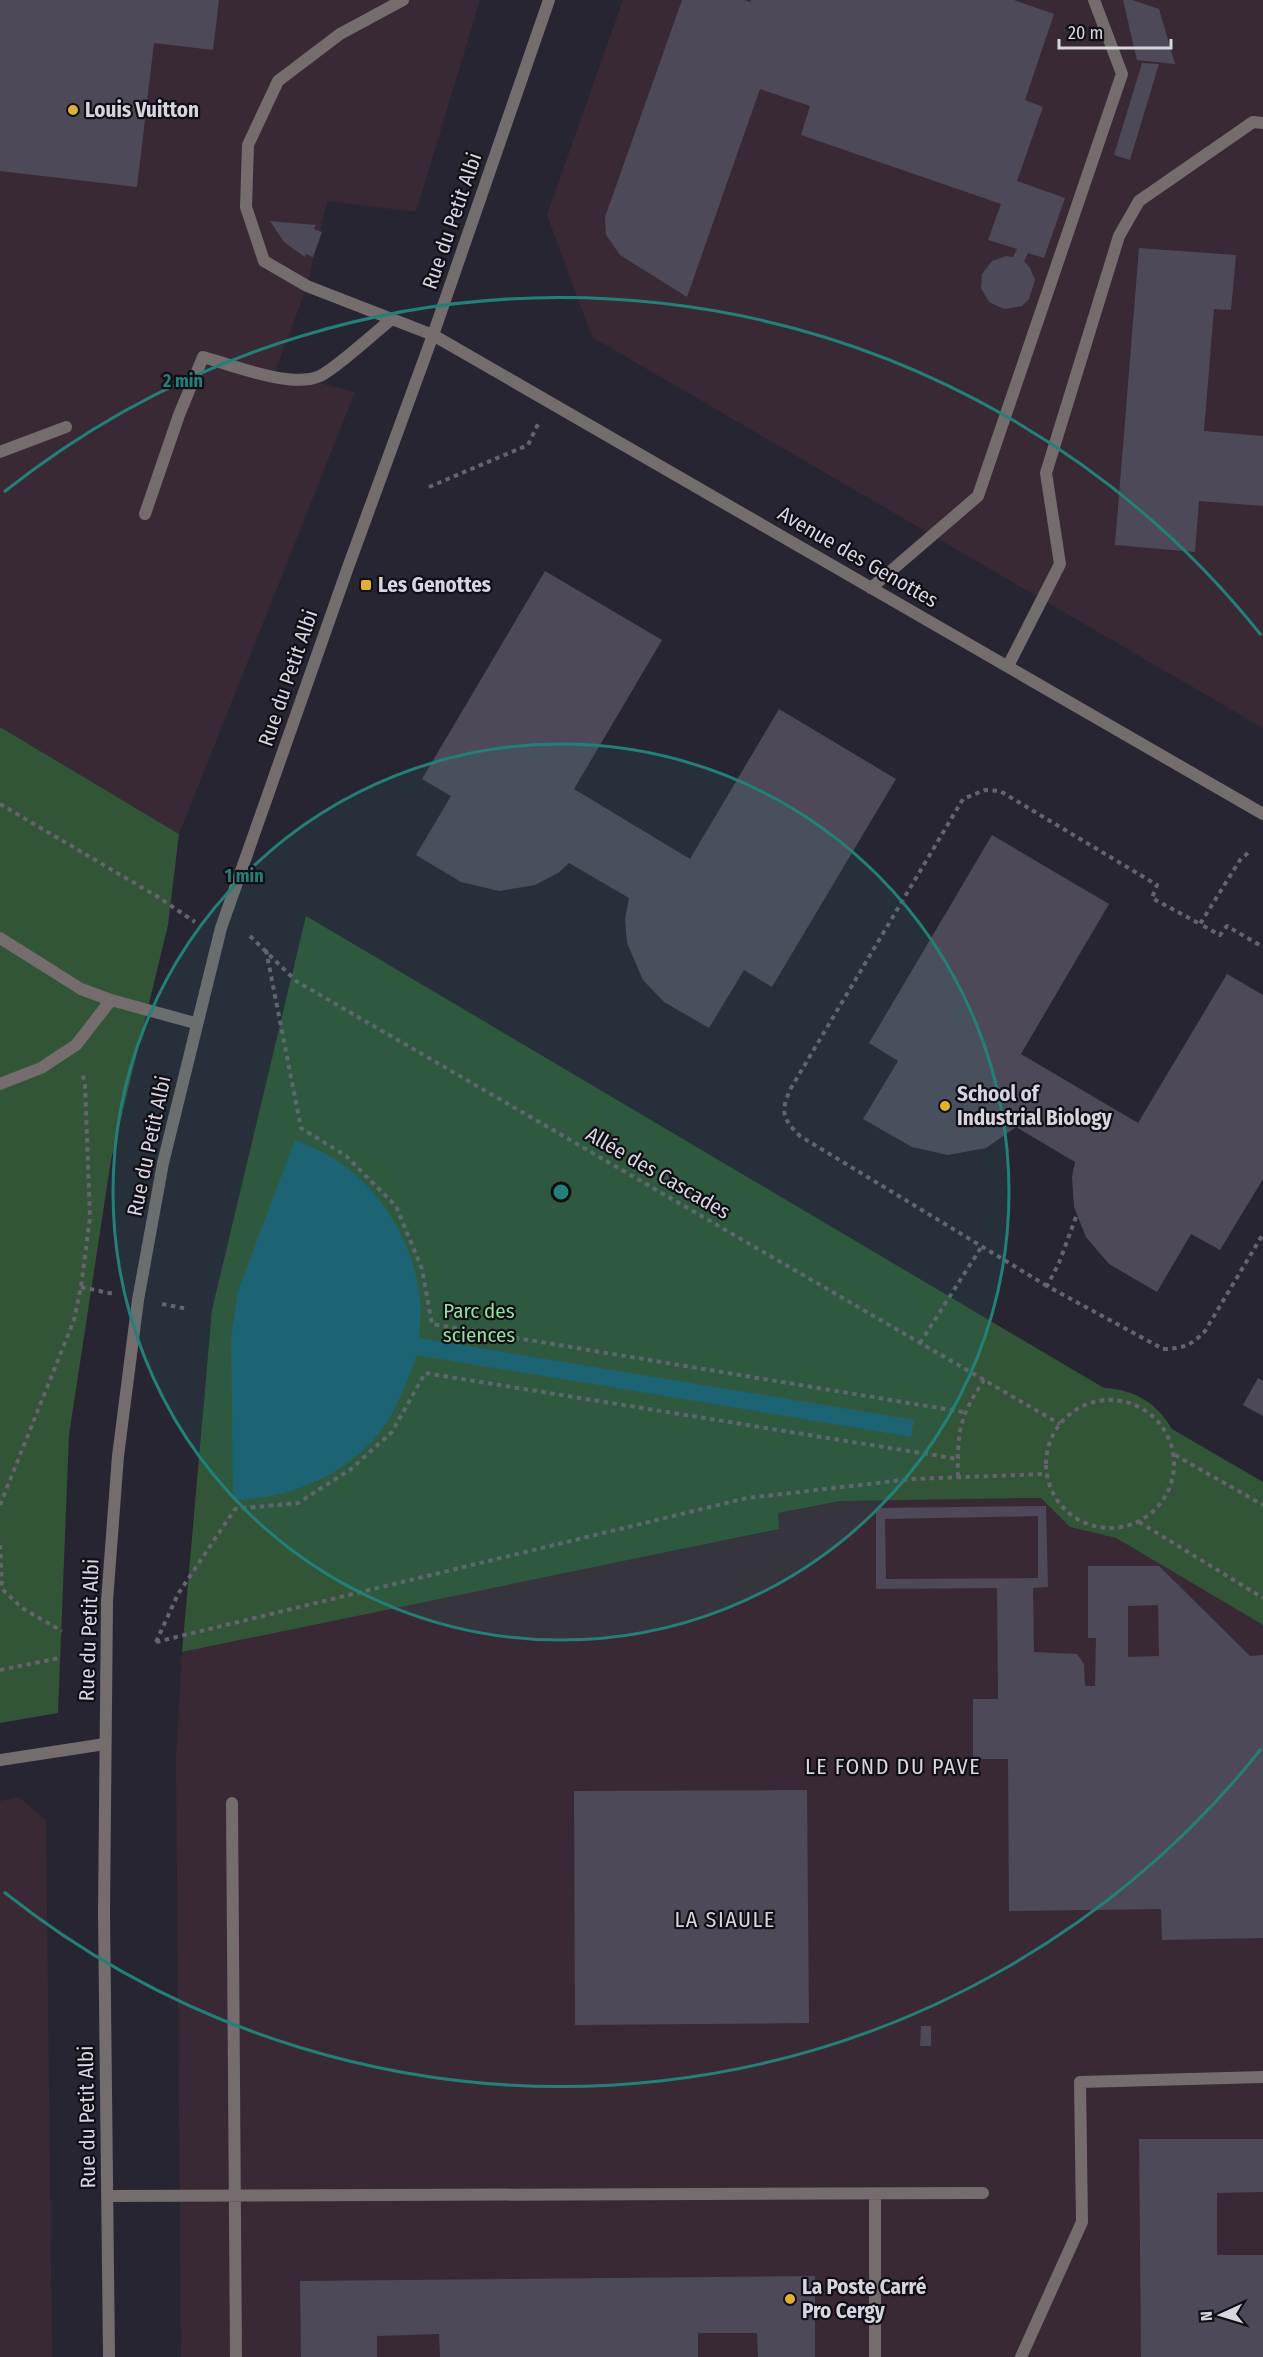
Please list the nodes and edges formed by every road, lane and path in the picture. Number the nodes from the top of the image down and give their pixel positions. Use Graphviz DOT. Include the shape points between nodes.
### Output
graph roads {
  1 [pos="403,0"];
  2 [pos="549,0"];
  3 [pos="1094,0"];
  4 [pos="1263,123"];
  5 [pos="392,319"];
  6 [pos="433,334"];
  7 [pos="538,424"];
  8 [pos="66,427"];
  9 [pos="0,452"];
  10 [pos="429,487"];
  11 [pos="145,514"];
  12 [pos="871,588"];
  13 [pos="1008,666"];
  14 [pos="0,804"];
  15 [pos="1263,814"];
  16 [pos="1248,853"];
  17 [pos="195,922"];
  18 [pos="1200,924"];
  19 [pos="250,936"];
  20 [pos="0,938"];
  21 [pos="1263,947"];
  22 [pos="266,950"];
  23 [pos="111,1000"];
  24 [pos="195,1023"];
  25 [pos="0,1084"];
  26 [pos="85,1085"];
  27 [pos="1076,1217"];
  28 [pos="1263,1234"];
  29 [pos="982,1246"];
  30 [pos="1047,1286"];
  31 [pos="920,1343"];
  32 [pos="984,1380"];
  33 [pos="963,1412"];
  34 [pos="1060,1424"];
  35 [pos="1174,1455"];
  36 [pos="958,1459"];
  37 [pos="1047,1474"];
  38 [pos="958,1477"];
  39 [pos="0,1505"];
  40 [pos="1263,1505"];
  41 [pos="1139,1522"];
  42 [pos="0,1545"];
  43 [pos="1263,1598"];
  44 [pos="62,1631"];
  45 [pos="60,1658"];
  46 [pos="0,1670"];
  47 [pos="105,1744"];
  48 [pos="0,1760"];
  49 [pos="232,1803"];
  50 [pos="1263,2077"];
  51 [pos="983,2193"];
  52 [pos="875,2194"];
  53 [pos="235,2195"];
  54 [pos="108,2196"];
  55 [pos="109,2357"];
  56 [pos="236,2357"];
  57 [pos="875,2357"];
  58 [pos="1021,2357"];
  1 -- 5 [label="street, Avenue des Genottes" via="340,34 278,81 248,145 246,207 264,261 307,286"];
  2 -- 6 [label="street, Rue du Petit Albi"];
  3 -- 12 [label="street" via="1122,74 978,496"];
  4 -- 13 [label="street" via="1253,122 1139,201 1119,236 1046,473 1060,564"];
  5 -- 6 [label="street, Avenue des Genottes"];
  5 -- 11 [label="street" via="320,376 303,380 276,377 203,357"];
  6 -- 12 [label="street, Avenue des Genottes"];
  6 -- 24 [label="street, Rue du Petit Albi" via="220,928"];
  7 -- 10 [label="path" via="528,445"];
  8 -- 9 [label="street"];
  12 -- 13 [label="street, Avenue des Genottes"];
  13 -- 15 [label="street, Avenue des Genottes"];
  14 -- 17 [label="path"];
  16 -- 18 [label="path"];
  18 -- 21 [label="path" via="1220,935 1227,926"];
  18 -- 29 [label="path" via="1152,898 1156,885 1000,791 985,790 963,799 784,1104 786,1121 800,1136"];
  19 -- 22 [label="path, Allée des Cascades"];
  20 -- 23 [label="street" via="81,989"];
  22 -- 31 [label="path, Allée des Cascades" via="296,981"];
  22 -- 33 [label="path" via="301,1128 346,1156 396,1206 422,1269 432,1324"];
  23 -- 24 [label="street"];
  23 -- 25 [label="street" via="76,1045 41,1068"];
  24 -- 47 [label="street, Rue du Petit Albi" via="163,1163 135,1322 118,1456 107,1601"];
  26 -- 39 [label="path" via="90,1217 81,1287 74,1320"];
  27 -- 30 [label="path"];
  28 -- 30 [label="path" via="1205,1331 1182,1349 1163,1349"];
  29 -- 30 [label="path"];
  29 -- 31 [label="path"];
  31 -- 32 [label="path, Allée des Cascades"];
  32 -- 33 [label="path"];
  32 -- 34 [label="path, Allée des Cascades"];
  33 -- 36 [label="path"];
  34 -- 35 [label="path" via="1087,1404 1121,1401 1152,1416 1167,1434"];
  34 -- 37 [label="path" via="1049,1444"];
  35 -- 40 [label="path"];
  35 -- 41 [label="path" via="1167,1494"];
  36 -- 38 [label="path"];
  36 -- 38 [label="path" via="425,1372 392,1432 351,1469 298,1503 235,1509 178,1594 156,1642 747,1498"];
  37 -- 38 [label="path"];
  37 -- 41 [label="path" via="1054,1495 1076,1519 1108,1529"];
  41 -- 43 [label="path"];
  42 -- 44 [label="path" via="2,1589 22,1608"];
  45 -- 46 [label="path"];
  47 -- 48 [label="street"];
  47 -- 54 [label="street, Rue du Petit Albi"];
  49 -- 53 [label="street"];
  50 -- 58 [label="street" via="1080,2082 1082,2222"];
  51 -- 52 [label="street"];
  52 -- 53 [label="street"];
  52 -- 57 [label="street"];
  53 -- 54 [label="street"];
  53 -- 56 [label="street"];
  54 -- 55 [label="street, Rue du Petit Albi"];
}
